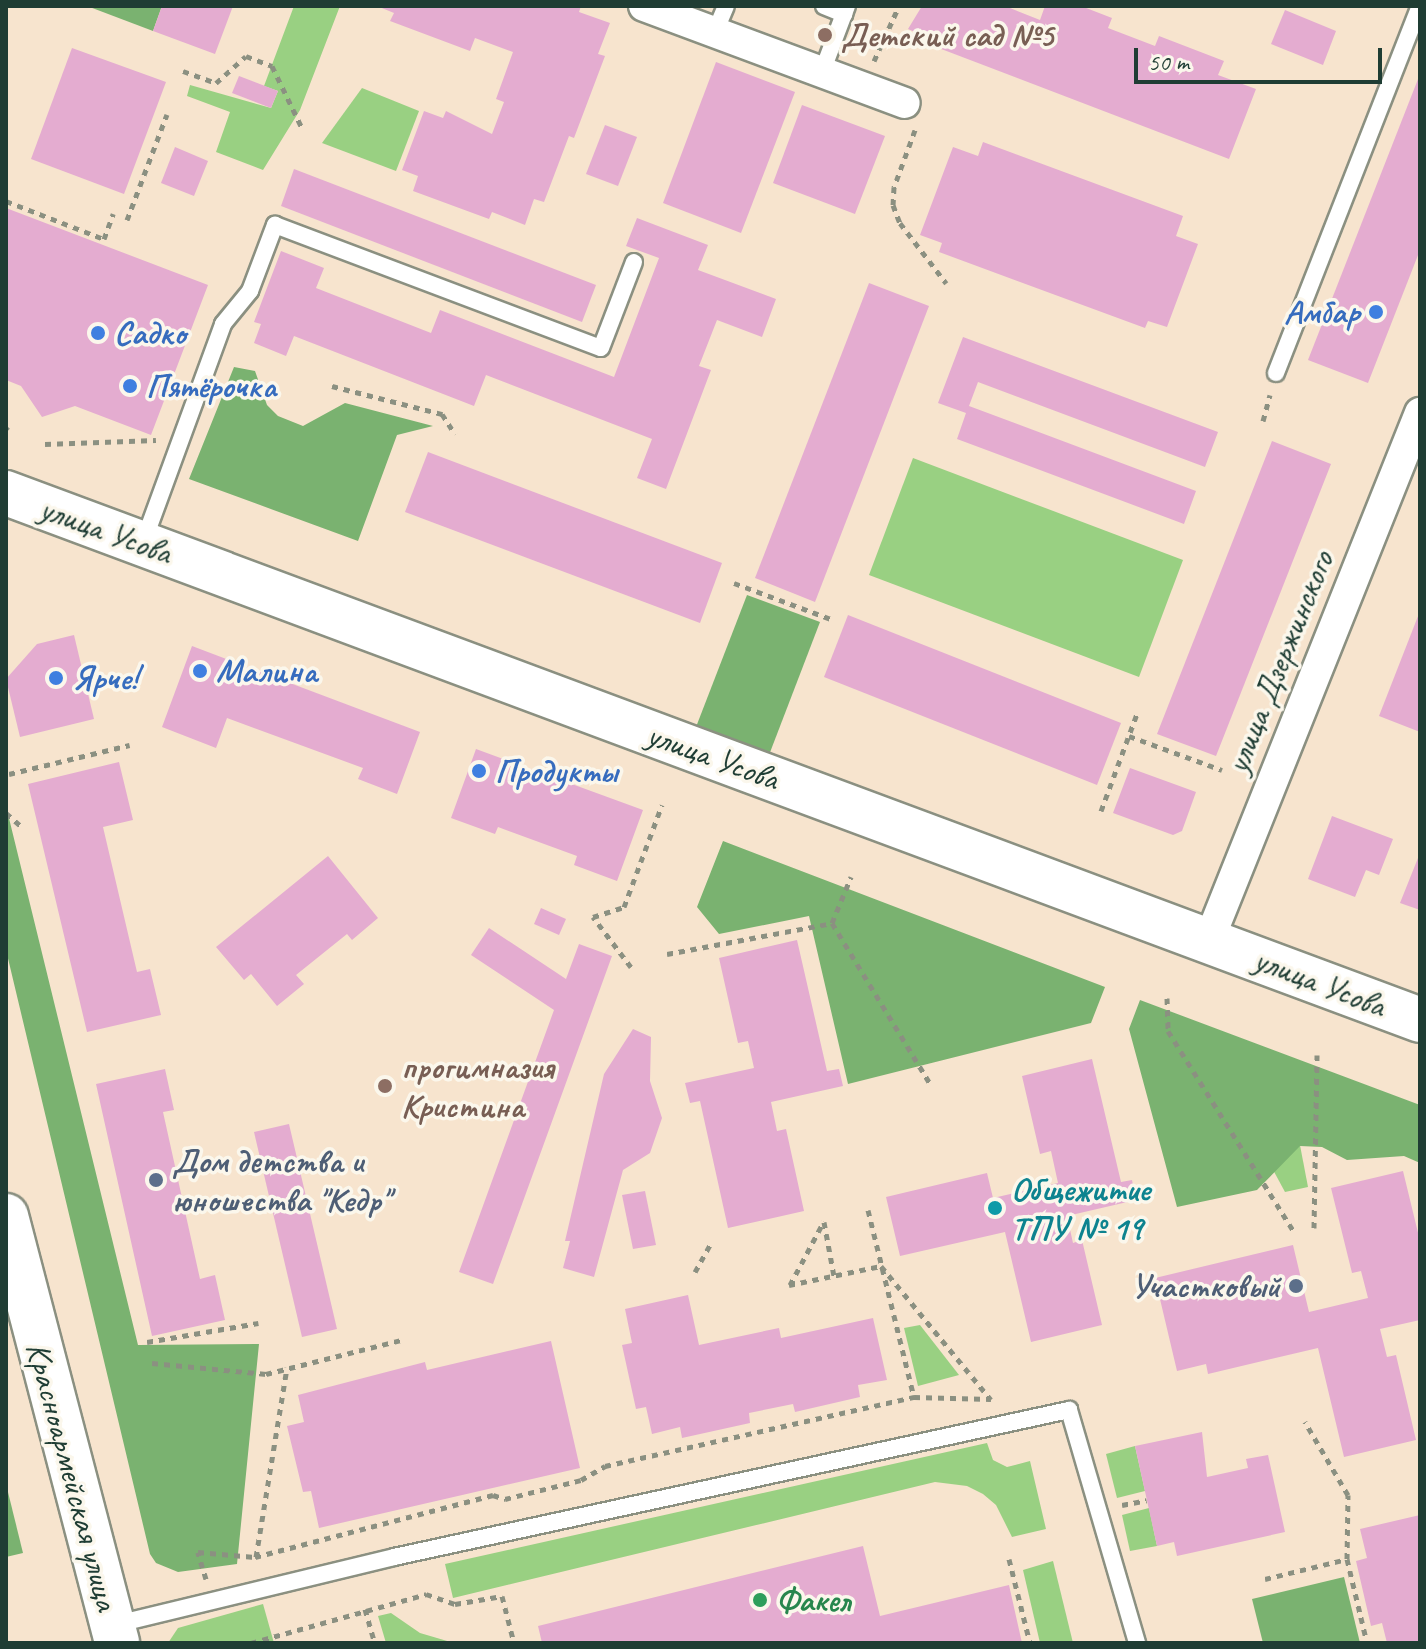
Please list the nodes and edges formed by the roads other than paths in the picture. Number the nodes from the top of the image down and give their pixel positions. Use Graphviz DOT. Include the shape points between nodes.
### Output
graph roads {
  1 [pos="644,6"];
  2 [pos="824,6"];
  3 [pos="1420,6"];
  4 [pos="846,10"];
  5 [pos="720,19"];
  6 [pos="822,72"];
  7 [pos="911,113"];
  8 [pos="634,262"];
  9 [pos="1276,373"];
  10 [pos="1420,413"];
  11 [pos="6,493"];
  12 [pos="143,544"];
  13 [pos="1209,940"];
  14 [pos="1420,1020"];
  15 [pos="6,1216"];
  16 [pos="115,1634"];
  17 [pos="1137,1643"];
  1 -- 5 [label="street"];
  2 -- 4 [label="lane"];
  3 -- 9 [label="lane"];
  4 -- 6 [label="lane"];
  5 -- 6 [label="street"];
  6 -- 7 [label="street"];
  8 -- 12 [label="lane" via="601,348 275,225 250,291 223,324"];
  10 -- 13 [label="street, улица Дзержинского"];
  11 -- 12 [label="main road, улица Усова"];
  12 -- 13 [label="main road, улица Усова"];
  13 -- 14 [label="main road, улица Усова"];
  15 -- 16 [label="main road, Красноармейская улица"];
  16 -- 17 [label="lane" via="394,1557 1069,1410"];
}
